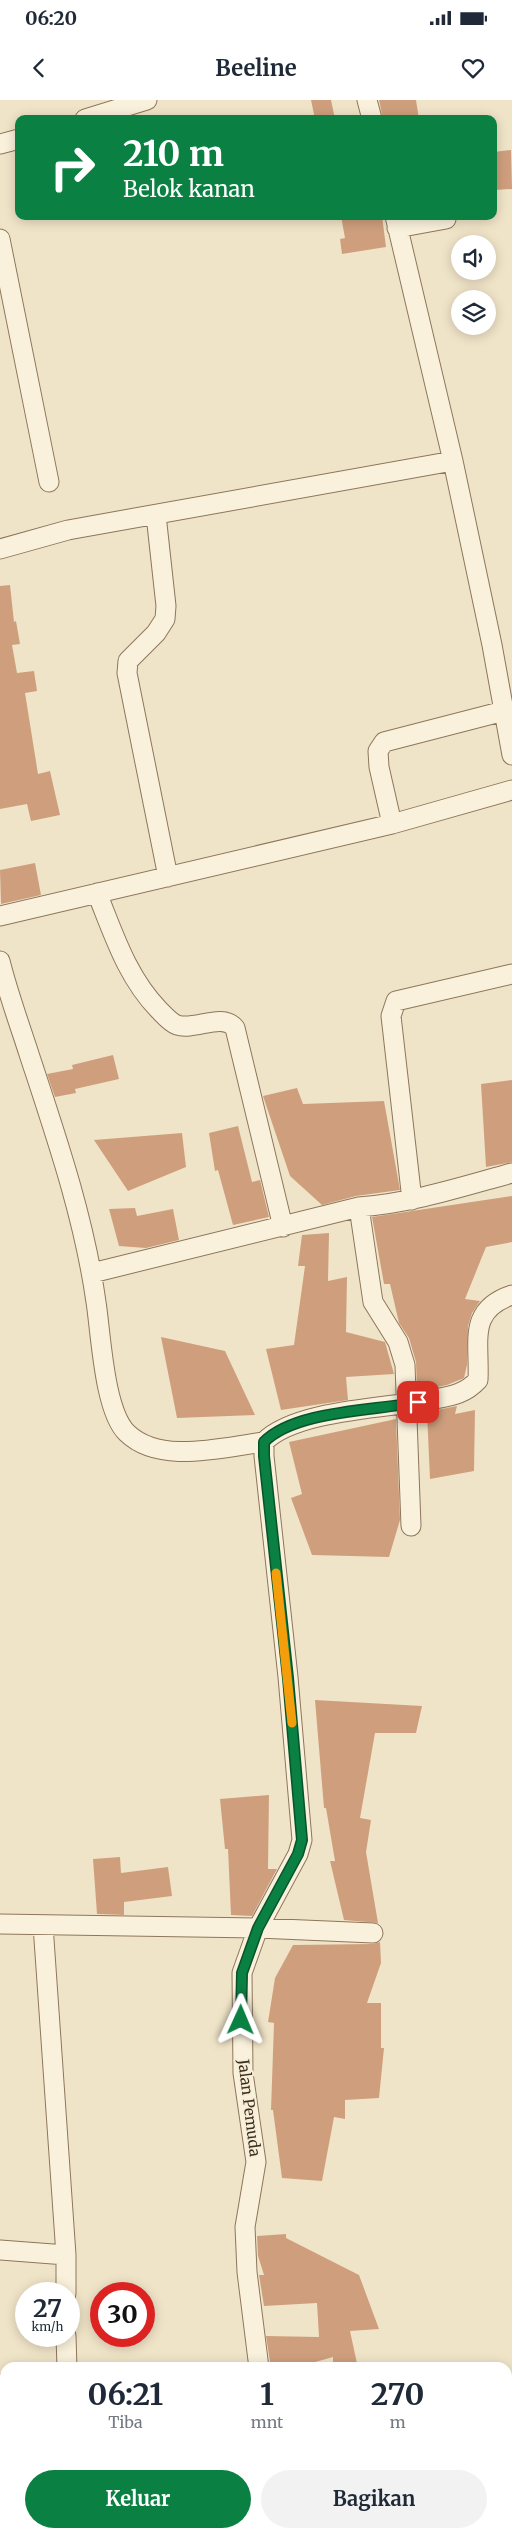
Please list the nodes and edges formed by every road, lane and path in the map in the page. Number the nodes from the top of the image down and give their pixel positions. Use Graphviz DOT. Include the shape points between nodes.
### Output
graph roads {
  1 [pos="147,100"];
  2 [pos="367,100"];
  3 [pos="98,115"];
  4 [pos="371,115"];
  5 [pos="15,140"];
  6 [pos="0,144"];
  7 [pos="429,220"];
  8 [pos="396,222"];
  9 [pos="0,239"];
  10 [pos="452,461"];
  11 [pos="49,482"];
  12 [pos="156,515"];
  13 [pos="0,549"];
  14 [pos="504,711"];
  15 [pos="512,755"];
  16 [pos="512,790"];
  17 [pos="392,824"];
  18 [pos="168,877"];
  19 [pos="97,893"];
  20 [pos="0,916"];
  21 [pos="0,961"];
  22 [pos="512,974"];
  23 [pos="512,1173"];
  24 [pos="412,1200"];
  25 [pos="359,1207"];
  26 [pos="283,1227"];
  27 [pos="92,1273"];
  28 [pos="512,1296"];
  29 [pos="406,1405"];
  30 [pos="264,1442"];
  31 [pos="411,1526"];
  32 [pos="0,1924"];
  33 [pos="43,1925"];
  34 [pos="258,1928"];
  35 [pos="373,1933"];
  36 [pos="0,2250"];
  37 [pos="66,2255"];
  38 [pos="66,2282"];
  39 [pos="66,2347"];
  40 [pos="67,2362"];
  41 [pos="258,2362"];
  1 -- 3 [label="street"];
  2 -- 4 [label="street"];
  5 -- 6 [label="street"];
  7 -- 8 [label="street"];
  8 -- 10 [label="street"];
  9 -- 11 [label="street"];
  10 -- 12 [label="street"];
  10 -- 14 [label="street"];
  12 -- 13 [label="street" via="68,530"];
  12 -- 18 [label="street" via="165,619 156,633 128,661 127,673"];
  14 -- 15 [label="street"];
  14 -- 17 [label="street" via="384,742 378,751 379,767"];
  16 -- 17 [label="street"];
  17 -- 18 [label="street"];
  18 -- 19 [label="street"];
  19 -- 20 [label="street"];
  19 -- 26 [label="street" via="125,964 146,996 165,1016 176,1025 222,1022 231,1023 235,1028"];
  21 -- 27 [label="street" via="58,1143"];
  22 -- 24 [label="street" via="396,1001 391,1016"];
  23 -- 24 [label="street"];
  24 -- 25 [label="street"];
  25 -- 26 [label="street"];
  25 -- 29 [label="street" via="373,1302 402,1353"];
  26 -- 27 [label="street"];
  27 -- 30 [label="street" via="109,1394 125,1432 142,1445 163,1451"];
  28 -- 29 [label="street" via="489,1307 481,1317 477,1340 478,1380 457,1395"];
  29 -- 30 [label="street" via="360,1409 300,1422 272,1434"];
  29 -- 31 [label="street"];
  30 -- 34 [label="street, Jalan Pemuda" via="302,1840 298,1854"];
  32 -- 33 [label="street"];
  33 -- 34 [label="street"];
  33 -- 37 [label="street"];
  34 -- 35 [label="street"];
  34 -- 41 [label="street, Jalan Pemuda" via="242,1973 241,2036 256,2162 244,2227"];
  36 -- 37 [label="street"];
  37 -- 38 [label="street"];
  39 -- 40 [label="street"];
}
